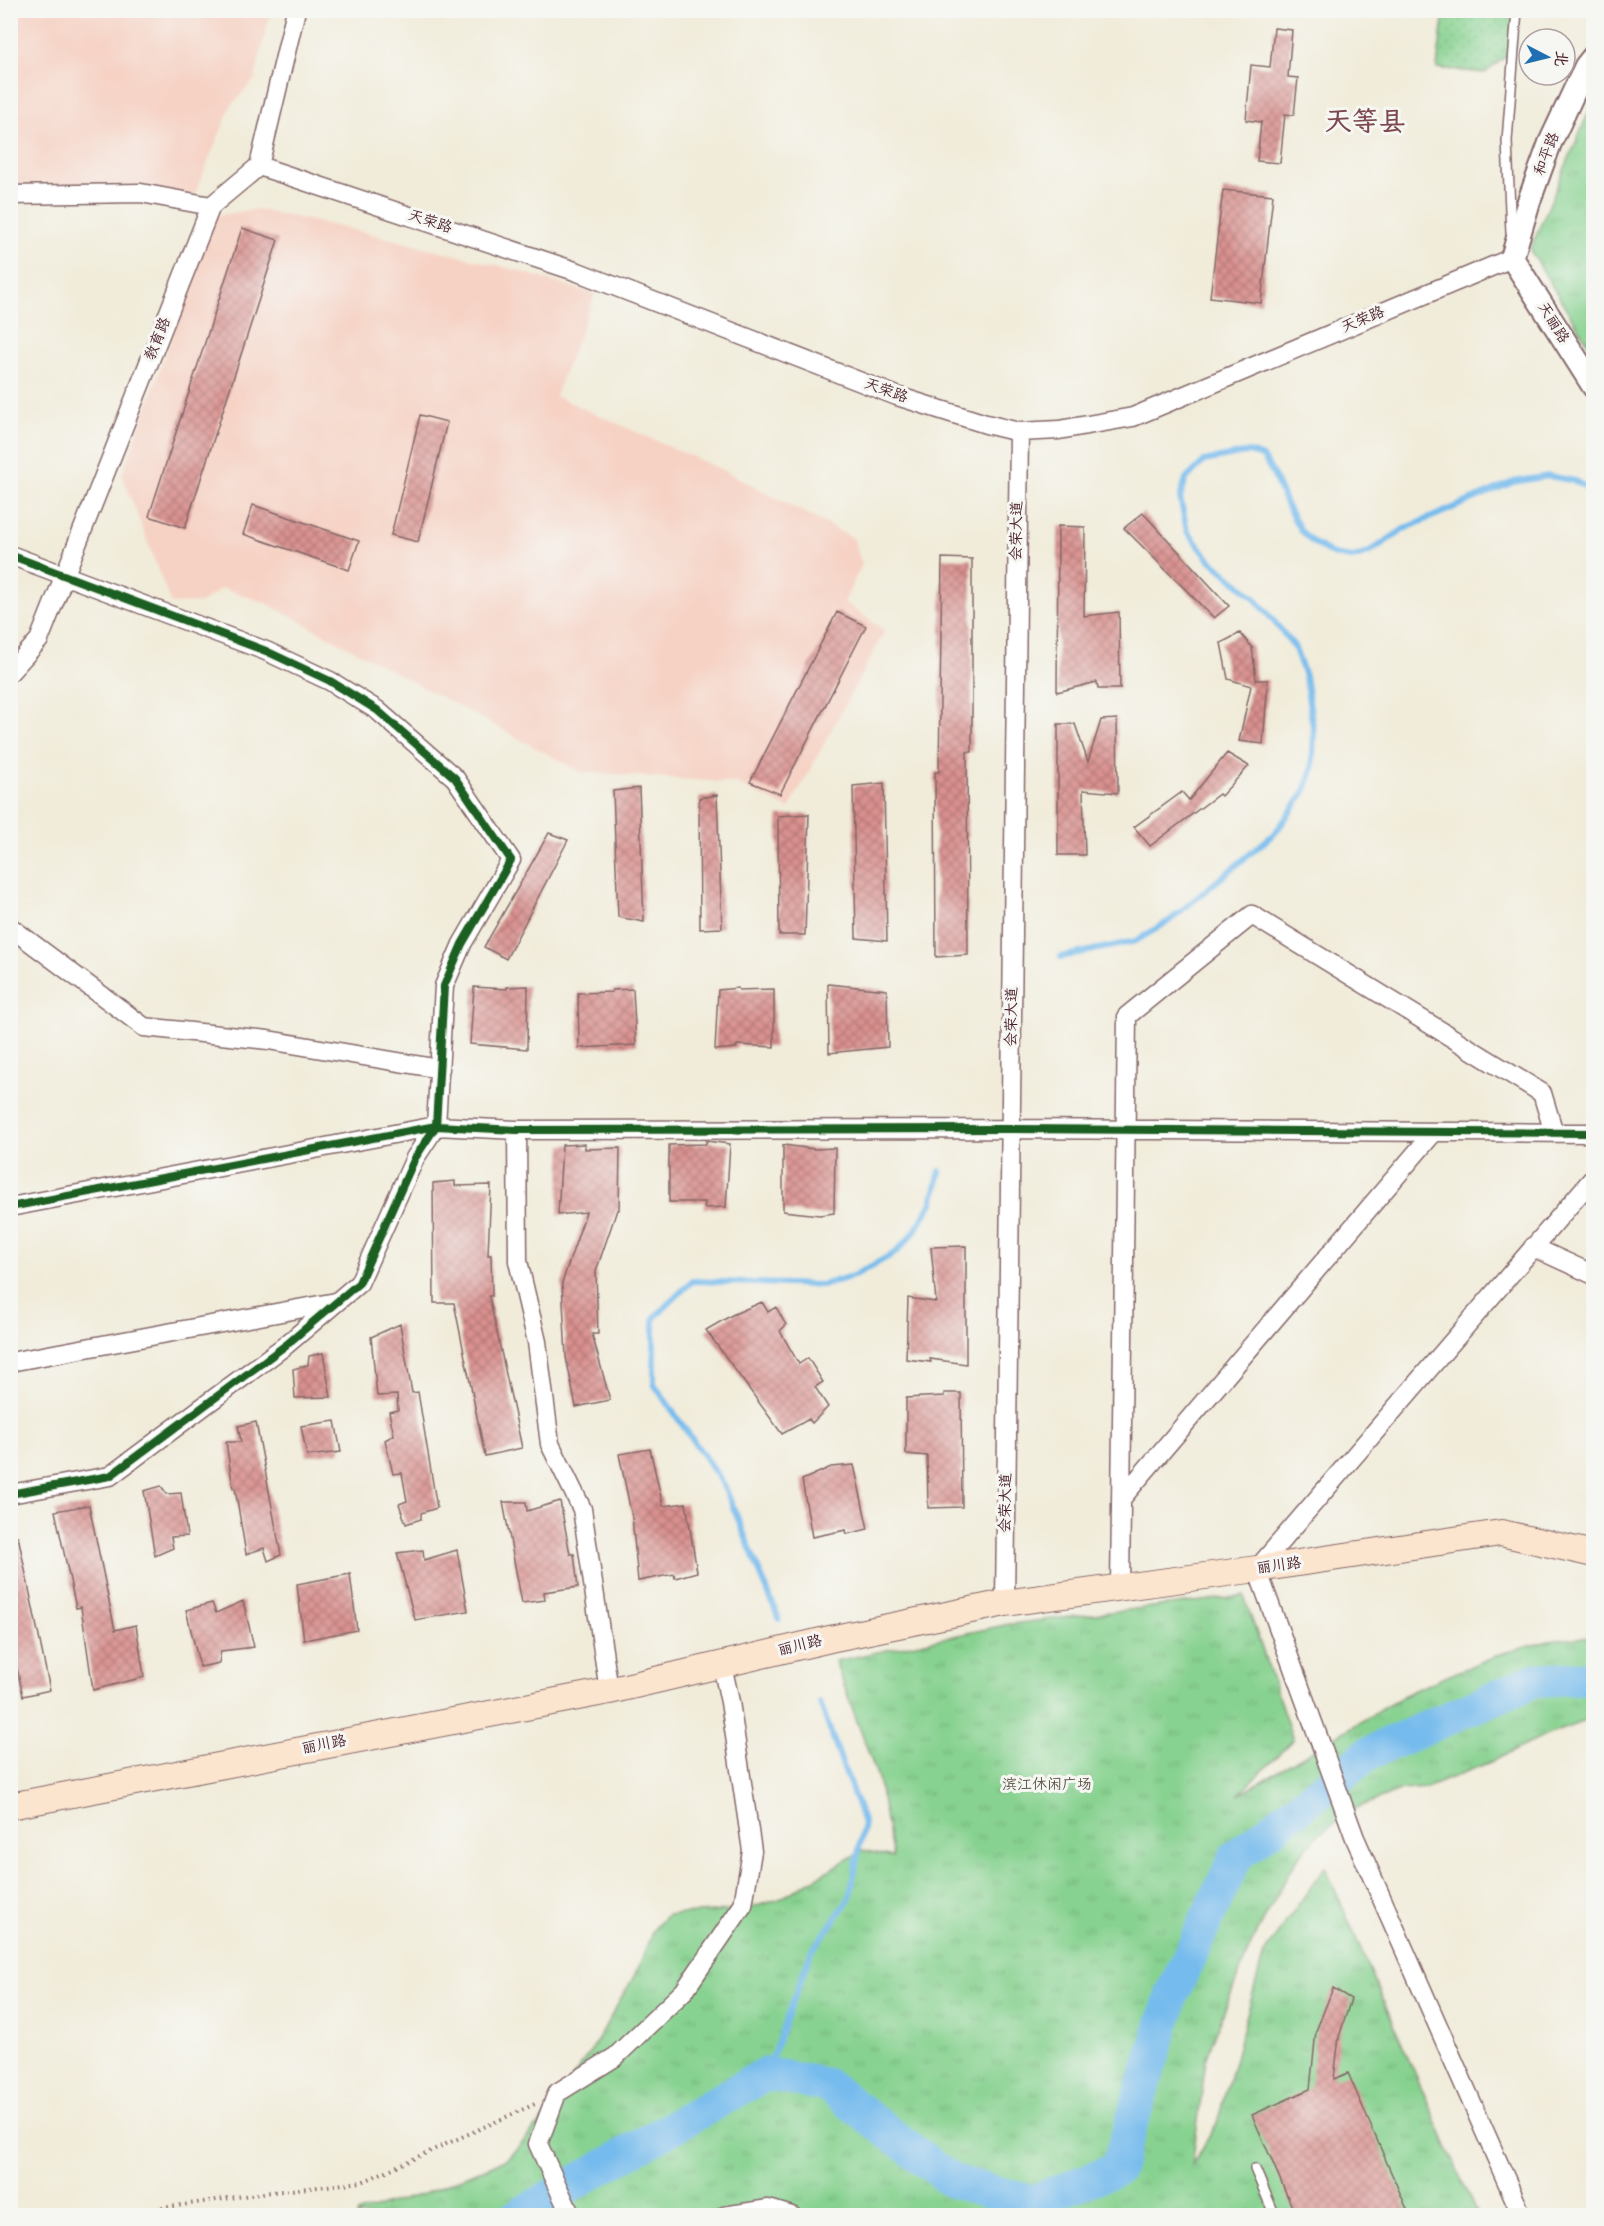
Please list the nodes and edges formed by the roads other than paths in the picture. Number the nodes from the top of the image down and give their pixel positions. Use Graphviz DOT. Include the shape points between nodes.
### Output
graph roads {
  1 [pos="296,10"];
  2 [pos="1517,10"];
  3 [pos="1593,56"];
  4 [pos="259,166"];
  5 [pos="10,195"];
  6 [pos="211,206"];
  7 [pos="1512,258"];
  8 [pos="1593,387"];
  9 [pos="1019,432"];
  10 [pos="10,555"];
  11 [pos="64,577"];
  12 [pos="10,672"];
  13 [pos="10,927"];
  14 [pos="440,1069"];
  15 [pos="436,1126"];
  16 [pos="1010,1129"];
  17 [pos="517,1130"];
  18 [pos="1126,1130"];
  19 [pos="1434,1132"];
  20 [pos="1554,1133"];
  21 [pos="1593,1133"];
  22 [pos="1593,1176"];
  23 [pos="10,1207"];
  24 [pos="1533,1247"];
  25 [pos="1593,1275"];
  26 [pos="338,1302"];
  27 [pos="10,1362"];
  28 [pos="10,1494"];
  29 [pos="1121,1499"];
  30 [pos="1593,1554"];
  31 [pos="1257,1569"];
  32 [pos="1120,1587"];
  33 [pos="1005,1602"];
  34 [pos="722,1665"];
  35 [pos="609,1690"];
  36 [pos="10,1806"];
  37 [pos="1255,2169"];
  38 [pos="570,2216"];
  39 [pos="724,2216"];
  40 [pos="792,2216"];
  41 [pos="1275,2216"];
  42 [pos="1522,2216"];
  1 -- 4 [label="street"];
  2 -- 7 [label="lane" via="1507,141"];
  3 -- 7 [label="street, 和平路" via="1550,142"];
  4 -- 6 [label="street, 教育路"];
  4 -- 9 [label="street, 天荣路" via="578,272 897,396"];
  5 -- 6 [label="street" via="141,193"];
  6 -- 11 [label="street, 教育路"];
  7 -- 8 [label="street, 天丽路"];
  7 -- 9 [label="street, 天荣路" via="1133,417 1059,430"];
  9 -- 16 [label="street, 会荣大道"];
  10 -- 11 [label="street"];
  11 -- 12 [label="street, 教育路" via="39,640"];
  11 -- 14 [label="street" via="266,651 330,681 377,710 454,778 512,860 462,944 444,986"];
  13 -- 14 [label="street" via="144,1027 268,1040"];
  14 -- 15 [label="street"];
  15 -- 17 [label="street"];
  15 -- 23 [label="street"];
  15 -- 26 [label="street" via="415,1158 359,1283"];
  16 -- 17 [label="street"];
  16 -- 18 [label="street"];
  16 -- 33 [label="street, 会荣大道"];
  17 -- 35 [label="street" via="518,1261 537,1342 550,1444 582,1509"];
  18 -- 19 [label="street"];
  18 -- 20 [label="street" via="1127,1016 1252,915 1542,1093"];
  18 -- 29 [label="street"];
  19 -- 20 [label="street"];
  19 -- 29 [label="street"];
  20 -- 21 [label="street"];
  22 -- 24 [label="street"];
  24 -- 25 [label="street"];
  24 -- 31 [label="street"];
  26 -- 27 [label="street"];
  26 -- 28 [label="street" via="110,1476"];
  29 -- 32 [label="street"];
  30 -- 31 [label="main road, 丽川路" via="1501,1533"];
  31 -- 32 [label="main road, 丽川路"];
  31 -- 42 [label="street" via="1355,1838"];
  32 -- 33 [label="main road, 丽川路"];
  33 -- 34 [label="main road, 丽川路"];
  34 -- 35 [label="main road, 丽川路"];
  34 -- 38 [label="street" via="752,1851 742,1905 684,1991 615,2057 557,2093 538,2144"];
  35 -- 36 [label="main road, 丽川路"];
  37 -- 41 [label="lane"];
  39 -- 40 [label="street" via="769,2209"];
}
